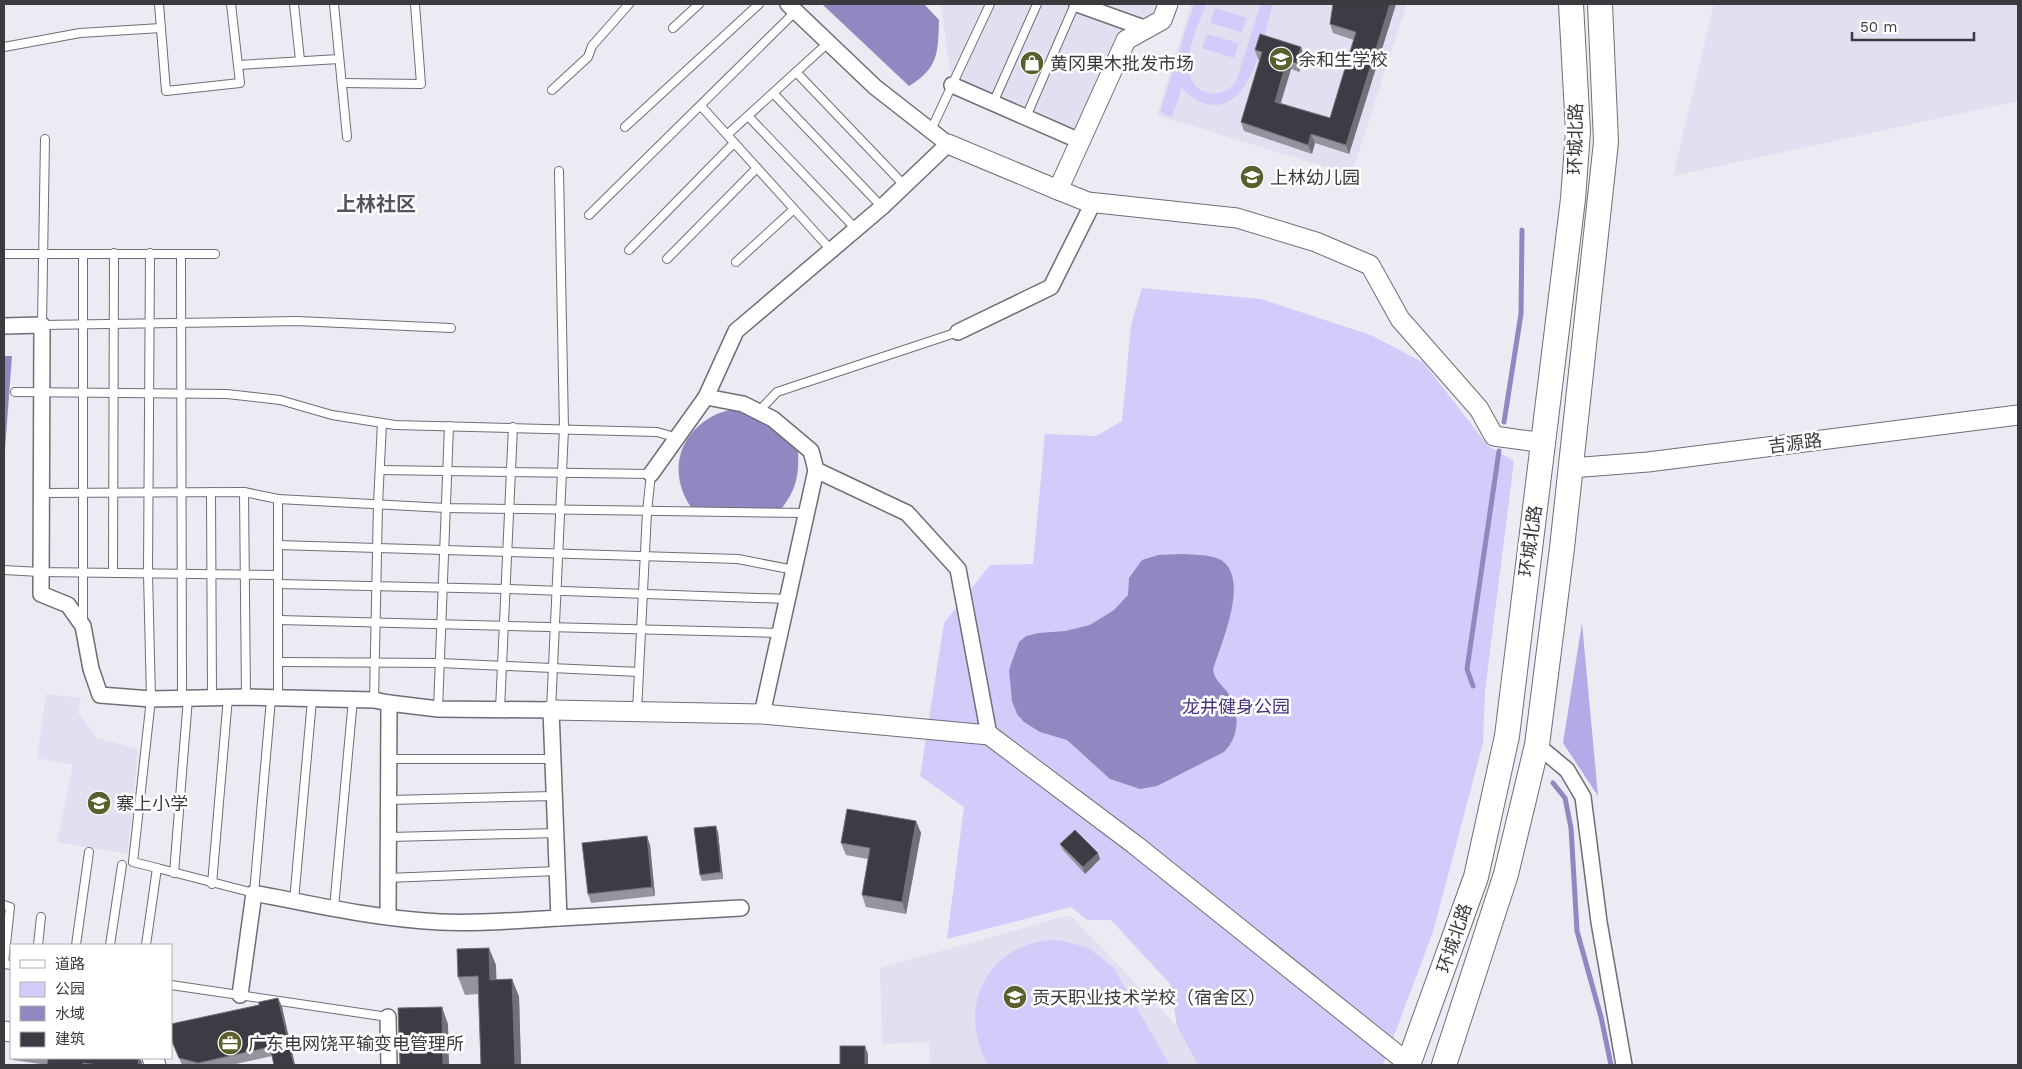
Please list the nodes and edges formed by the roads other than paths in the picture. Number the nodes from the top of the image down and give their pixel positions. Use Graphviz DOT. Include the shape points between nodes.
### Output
graph roads {
  1 [pos="158,4"];
  2 [pos="232,4"];
  3 [pos="294,4"];
  4 [pos="334,4"];
  5 [pos="415,4"];
  6 [pos="629,4"];
  7 [pos="699,4"];
  8 [pos="759,4"];
  9 [pos="990,4"];
  10 [pos="1037,4"];
  11 [pos="1076,4"];
  12 [pos="1168,4"];
  13 [pos="1571,4"];
  14 [pos="1600,4"];
  15 [pos="792,7"];
  16 [pos="161,28"];
  17 [pos="673,28"];
  18 [pos="1147,29"];
  19 [pos="829,42"];
  20 [pos="4,47"];
  21 [pos="339,59"];
  22 [pos="300,60"];
  23 [pos="238,65"];
  24 [pos="796,72"];
  25 [pos="342,84"];
  26 [pos="952,85"];
  27 [pos="552,90"];
  28 [pos="773,93"];
  29 [pos="993,103"];
  30 [pos="700,106"];
  31 [pos="748,116"];
  32 [pos="1026,118"];
  33 [pos="625,127"];
  34 [pos="931,130"];
  35 [pos="728,134"];
  36 [pos="347,137"];
  37 [pos="45,139"];
  38 [pos="1080,141"];
  39 [pos="734,143"];
  40 [pos="948,144"];
  41 [pos="757,168"];
  42 [pos="559,171"];
  43 [pos="905,186"];
  44 [pos="1058,190"];
  45 [pos="1093,203"];
  46 [pos="882,207"];
  47 [pos="794,210"];
  48 [pos="588,215"];
  49 [pos="856,229"];
  50 [pos="629,250"];
  51 [pos="831,250"];
  52 [pos="44,253"];
  53 [pos="114,253"];
  54 [pos="4,254"];
  55 [pos="83,254"];
  56 [pos="150,254"];
  57 [pos="181,254"];
  58 [pos="215,254"];
  59 [pos="667,259"];
  60 [pos="736,262"];
  61 [pos="182,323"];
  62 [pos="81,324"];
  63 [pos="114,324"];
  64 [pos="149,324"];
  65 [pos="42,325"];
  66 [pos="4,326"];
  67 [pos="451,328"];
  68 [pos="958,332"];
  69 [pos="15,392"];
  70 [pos="40,392"];
  71 [pos="82,393"];
  72 [pos="114,393"];
  73 [pos="149,393"];
  74 [pos="183,394"];
  75 [pos="706,397"];
  76 [pos="758,412"];
  77 [pos="2018,415"];
  78 [pos="382,423"];
  79 [pos="449,426"];
  80 [pos="513,427"];
  81 [pos="564,429"];
  82 [pos="678,438"];
  83 [pos="1544,443"];
  84 [pos="1572,457"];
  85 [pos="380,470"];
  86 [pos="816,470"];
  87 [pos="447,471"];
  88 [pos="511,473"];
  89 [pos="562,474"];
  90 [pos="651,474"];
  91 [pos="182,492"];
  92 [pos="211,492"];
  93 [pos="244,492"];
  94 [pos="40,493"];
  95 [pos="82,493"];
  96 [pos="113,493"];
  97 [pos="149,493"];
  98 [pos="278,499"];
  99 [pos="378,504"];
  100 [pos="446,508"];
  101 [pos="510,509"];
  102 [pos="560,510"];
  103 [pos="647,512"];
  104 [pos="807,513"];
  105 [pos="278,545"];
  106 [pos="377,547"];
  107 [pos="445,549"];
  108 [pos="508,552"];
  109 [pos="558,552"];
  110 [pos="645,554"];
  111 [pos="4,570"];
  112 [pos="794,570"];
  113 [pos="40,572"];
  114 [pos="82,573"];
  115 [pos="113,573"];
  116 [pos="148,573"];
  117 [pos="182,574"];
  118 [pos="211,574"];
  119 [pos="244,574"];
  120 [pos="278,574"];
  121 [pos="278,584"];
  122 [pos="376,586"];
  123 [pos="443,587"];
  124 [pos="506,589"];
  125 [pos="556,591"];
  126 [pos="643,594"];
  127 [pos="788,599"];
  128 [pos="279,620"];
  129 [pos="376,622"];
  130 [pos="442,624"];
  131 [pos="83,626"];
  132 [pos="504,626"];
  133 [pos="555,627"];
  134 [pos="642,629"];
  135 [pos="780,633"];
  136 [pos="374,661"];
  137 [pos="279,662"];
  138 [pos="440,663"];
  139 [pos="502,664"];
  140 [pos="553,667"];
  141 [pos="639,672"];
  142 [pos="212,697"];
  143 [pos="228,697"];
  144 [pos="246,697"];
  145 [pos="185,698"];
  146 [pos="151,699"];
  147 [pos="274,699"];
  148 [pos="312,700"];
  149 [pos="352,700"];
  150 [pos="374,700"];
  151 [pos="390,703"];
  152 [pos="438,709"];
  153 [pos="500,709"];
  154 [pos="551,710"];
  155 [pos="636,712"];
  156 [pos="762,714"];
  157 [pos="989,734"];
  158 [pos="1537,745"];
  159 [pos="389,758"];
  160 [pos="553,759"];
  161 [pos="554,796"];
  162 [pos="389,800"];
  163 [pos="556,833"];
  164 [pos="388,837"];
  165 [pos="89,852"];
  166 [pos="122,865"];
  167 [pos="157,868"];
  168 [pos="557,871"];
  169 [pos="174,873"];
  170 [pos="388,878"];
  171 [pos="212,884"];
  172 [pos="254,893"];
  173 [pos="294,901"];
  174 [pos="4,905"];
  175 [pos="334,908"];
  176 [pos="741,908"];
  177 [pos="388,916"];
  178 [pos="41,917"];
  179 [pos="559,918"];
  180 [pos="38,944"];
  181 [pos="76,944"];
  182 [pos="110,944"];
  183 [pos="146,944"];
  184 [pos="4,963"];
  185 [pos="172,985"];
  186 [pos="240,996"];
  187 [pos="388,1017"];
  188 [pos="389,1065"];
  189 [pos="1410,1065"];
  190 [pos="1444,1065"];
  191 [pos="1624,1065"];
  1 -- 16 [label="lane"];
  2 -- 23 [label="lane"];
  3 -- 22 [label="lane"];
  4 -- 21 [label="lane"];
  5 -- 25 [label="lane" via="421,84"];
  6 -- 27 [label="lane" via="592,46 588,57"];
  7 -- 17 [label="lane"];
  8 -- 33 [label="lane"];
  9 -- 26 [label="lane"];
  10 -- 29 [label="lane"];
  11 -- 18 [label="street"];
  11 -- 32 [label="lane"];
  12 -- 18 [label="street" via="1162,20"];
  13 -- 83 [label="main road, 环城北路" via="1578,131"];
  14 -- 84 [label="main road, 环城北路" via="1606,142"];
  15 -- 19 [label="street"];
  15 -- 30 [label="lane"];
  16 -- 20 [label="lane" via="80,33"];
  16 -- 23 [label="lane" via="166,91 240,84"];
  18 -- 38 [label="street" via="1126,40"];
  19 -- 24 [label="lane"];
  19 -- 34 [label="street" via="875,87"];
  21 -- 22 [label="lane"];
  21 -- 25 [label="lane"];
  22 -- 23 [label="lane"];
  24 -- 28 [label="lane"];
  24 -- 43 [label="lane"];
  25 -- 36 [label="lane"];
  26 -- 29 [label="street"];
  26 -- 34 [label="lane"];
  28 -- 31 [label="lane"];
  28 -- 46 [label="lane"];
  29 -- 32 [label="street"];
  30 -- 35 [label="lane"];
  30 -- 48 [label="lane"];
  31 -- 35 [label="lane"];
  31 -- 49 [label="lane"];
  32 -- 38 [label="street"];
  34 -- 40 [label="street"];
  35 -- 39 [label="lane"];
  37 -- 52 [label="lane"];
  38 -- 44 [label="street"];
  39 -- 41 [label="lane"];
  39 -- 50 [label="lane"];
  40 -- 43 [label="street"];
  40 -- 44 [label="street"];
  41 -- 47 [label="lane"];
  41 -- 59 [label="lane"];
  42 -- 81 [label="lane"];
  43 -- 46 [label="street"];
  44 -- 45 [label="street"];
  45 -- 68 [label="street" via="1051,287"];
  45 -- 83 [label="street" via="1237,218 1316,242 1370,265 1400,319 1479,409 1494,436"];
  46 -- 49 [label="street"];
  47 -- 51 [label="lane"];
  47 -- 60 [label="lane"];
  49 -- 51 [label="street"];
  51 -- 75 [label="street" via="736,331"];
  52 -- 54 [label="lane"];
  52 -- 55 [label="lane"];
  52 -- 65 [label="lane"];
  53 -- 55 [label="lane"];
  53 -- 56 [label="lane"];
  53 -- 63 [label="lane"];
  55 -- 62 [label="lane"];
  56 -- 57 [label="lane"];
  56 -- 64 [label="lane"];
  57 -- 58 [label="lane"];
  57 -- 61 [label="lane"];
  61 -- 64 [label="lane"];
  61 -- 67 [label="lane" via="296,321"];
  61 -- 74 [label="lane"];
  62 -- 63 [label="lane"];
  62 -- 65 [label="lane"];
  62 -- 71 [label="lane"];
  63 -- 64 [label="lane"];
  63 -- 72 [label="lane"];
  64 -- 73 [label="lane"];
  65 -- 66 [label="street"];
  65 -- 70 [label="street"];
  68 -- 76 [label="lane" via="777,392"];
  69 -- 70 [label="lane"];
  70 -- 71 [label="lane"];
  70 -- 94 [label="street"];
  71 -- 72 [label="lane"];
  71 -- 95 [label="lane"];
  72 -- 73 [label="lane"];
  72 -- 96 [label="lane"];
  73 -- 74 [label="lane"];
  73 -- 97 [label="lane"];
  74 -- 78 [label="lane" via="227,394 280,400 332,415"];
  74 -- 91 [label="lane"];
  75 -- 76 [label="street" via="744,404"];
  75 -- 82 [label="street"];
  76 -- 86 [label="street" via="773,419 811,451"];
  77 -- 84 [label="street, 吉源路" via="1648,462"];
  78 -- 79 [label="lane"];
  78 -- 85 [label="lane"];
  79 -- 80 [label="lane"];
  79 -- 87 [label="lane"];
  80 -- 81 [label="lane"];
  80 -- 88 [label="lane"];
  81 -- 82 [label="lane" via="657,432"];
  81 -- 89 [label="lane"];
  82 -- 90 [label="street"];
  83 -- 84 [label="main road"];
  83 -- 189 [label="main road, 环城北路" via="1507,736 1476,878"];
  84 -- 158 [label="main road, 环城北路"];
  85 -- 87 [label="lane"];
  85 -- 99 [label="lane"];
  86 -- 104 [label="street"];
  86 -- 157 [label="street" via="906,513 958,569"];
  87 -- 88 [label="lane"];
  87 -- 100 [label="lane"];
  88 -- 89 [label="lane"];
  88 -- 101 [label="lane"];
  89 -- 90 [label="lane"];
  89 -- 102 [label="lane"];
  90 -- 103 [label="lane"];
  91 -- 92 [label="lane"];
  91 -- 97 [label="lane"];
  91 -- 117 [label="lane"];
  92 -- 93 [label="lane"];
  92 -- 118 [label="lane"];
  93 -- 98 [label="lane"];
  93 -- 119 [label="lane"];
  94 -- 95 [label="lane"];
  94 -- 113 [label="street"];
  95 -- 96 [label="lane"];
  95 -- 114 [label="lane"];
  96 -- 97 [label="lane"];
  96 -- 115 [label="lane"];
  97 -- 116 [label="lane"];
  98 -- 99 [label="lane"];
  98 -- 105 [label="lane"];
  99 -- 100 [label="lane"];
  99 -- 106 [label="lane"];
  100 -- 101 [label="lane"];
  100 -- 107 [label="lane"];
  101 -- 102 [label="lane"];
  101 -- 108 [label="lane"];
  102 -- 103 [label="lane"];
  102 -- 109 [label="lane"];
  103 -- 104 [label="lane"];
  103 -- 110 [label="lane"];
  104 -- 112 [label="street"];
  105 -- 106 [label="lane"];
  105 -- 120 [label="lane"];
  106 -- 107 [label="lane"];
  106 -- 122 [label="lane"];
  107 -- 108 [label="lane"];
  107 -- 123 [label="lane"];
  108 -- 109 [label="lane"];
  108 -- 124 [label="lane"];
  109 -- 110 [label="lane"];
  109 -- 125 [label="lane"];
  110 -- 112 [label="lane" via="738,558"];
  110 -- 126 [label="lane"];
  111 -- 113 [label="lane"];
  112 -- 127 [label="street"];
  113 -- 114 [label="lane"];
  113 -- 131 [label="street" via="40,594 68,606"];
  114 -- 115 [label="lane"];
  114 -- 131 [label="lane"];
  115 -- 116 [label="lane"];
  116 -- 117 [label="lane"];
  116 -- 146 [label="lane"];
  117 -- 118 [label="lane"];
  117 -- 145 [label="lane"];
  118 -- 119 [label="lane"];
  118 -- 142 [label="lane"];
  119 -- 120 [label="lane"];
  119 -- 144 [label="lane"];
  120 -- 121 [label="lane"];
  121 -- 122 [label="lane"];
  121 -- 128 [label="lane"];
  122 -- 123 [label="lane"];
  122 -- 129 [label="lane"];
  123 -- 124 [label="lane"];
  123 -- 130 [label="lane"];
  124 -- 125 [label="lane"];
  124 -- 132 [label="lane"];
  125 -- 126 [label="lane"];
  125 -- 133 [label="lane"];
  126 -- 127 [label="lane"];
  126 -- 134 [label="lane"];
  127 -- 135 [label="street"];
  128 -- 129 [label="lane"];
  128 -- 137 [label="lane"];
  129 -- 130 [label="lane"];
  129 -- 136 [label="lane"];
  130 -- 132 [label="lane"];
  130 -- 138 [label="lane"];
  131 -- 146 [label="street" via="100,695"];
  132 -- 133 [label="lane"];
  132 -- 139 [label="lane"];
  133 -- 134 [label="lane"];
  133 -- 140 [label="lane"];
  134 -- 135 [label="lane"];
  134 -- 141 [label="lane"];
  135 -- 156 [label="street"];
  136 -- 137 [label="lane"];
  136 -- 138 [label="lane"];
  136 -- 150 [label="lane"];
  137 -- 147 [label="lane"];
  138 -- 139 [label="lane"];
  138 -- 152 [label="lane"];
  139 -- 140 [label="lane"];
  139 -- 153 [label="lane"];
  140 -- 141 [label="lane"];
  140 -- 154 [label="lane"];
  141 -- 155 [label="lane"];
  142 -- 143 [label="street"];
  142 -- 145 [label="street"];
  143 -- 144 [label="street"];
  143 -- 171 [label="lane"];
  144 -- 147 [label="street"];
  145 -- 146 [label="street"];
  145 -- 169 [label="lane"];
  146 -- 167 [label="lane" via="133,862"];
  147 -- 148 [label="street"];
  147 -- 172 [label="lane"];
  148 -- 149 [label="street"];
  148 -- 173 [label="lane"];
  149 -- 150 [label="street"];
  149 -- 175 [label="lane"];
  150 -- 151 [label="street"];
  151 -- 152 [label="street"];
  151 -- 159 [label="street"];
  152 -- 153 [label="street"];
  153 -- 154 [label="street"];
  154 -- 155 [label="street"];
  154 -- 160 [label="street"];
  155 -- 156 [label="street"];
  156 -- 157 [label="street"];
  157 -- 189 [label="street" via="1134,844"];
  158 -- 190 [label="main road, 环城北路" via="1506,874"];
  158 -- 191 [label="street" via="1567,770 1583,797 1599,922"];
  159 -- 160 [label="lane"];
  159 -- 162 [label="street"];
  160 -- 161 [label="street"];
  161 -- 162 [label="lane"];
  161 -- 163 [label="street"];
  162 -- 164 [label="street"];
  163 -- 164 [label="lane"];
  163 -- 168 [label="street"];
  164 -- 170 [label="street"];
  165 -- 181 [label="lane"];
  166 -- 182 [label="lane"];
  167 -- 169 [label="lane"];
  167 -- 183 [label="lane"];
  168 -- 170 [label="lane"];
  168 -- 179 [label="street"];
  169 -- 171 [label="lane"];
  170 -- 177 [label="street"];
  171 -- 172 [label="lane"];
  172 -- 173 [label="street"];
  172 -- 186 [label="street"];
  173 -- 175 [label="street"];
  174 -- 184 [label="lane" via="10,907"];
  175 -- 177 [label="street"];
  176 -- 179 [label="street"];
  177 -- 179 [label="street" via="440,922"];
  178 -- 180 [label="lane"];
  185 -- 186 [label="lane"];
  186 -- 187 [label="lane"];
  187 -- 188 [label="street"];
}
